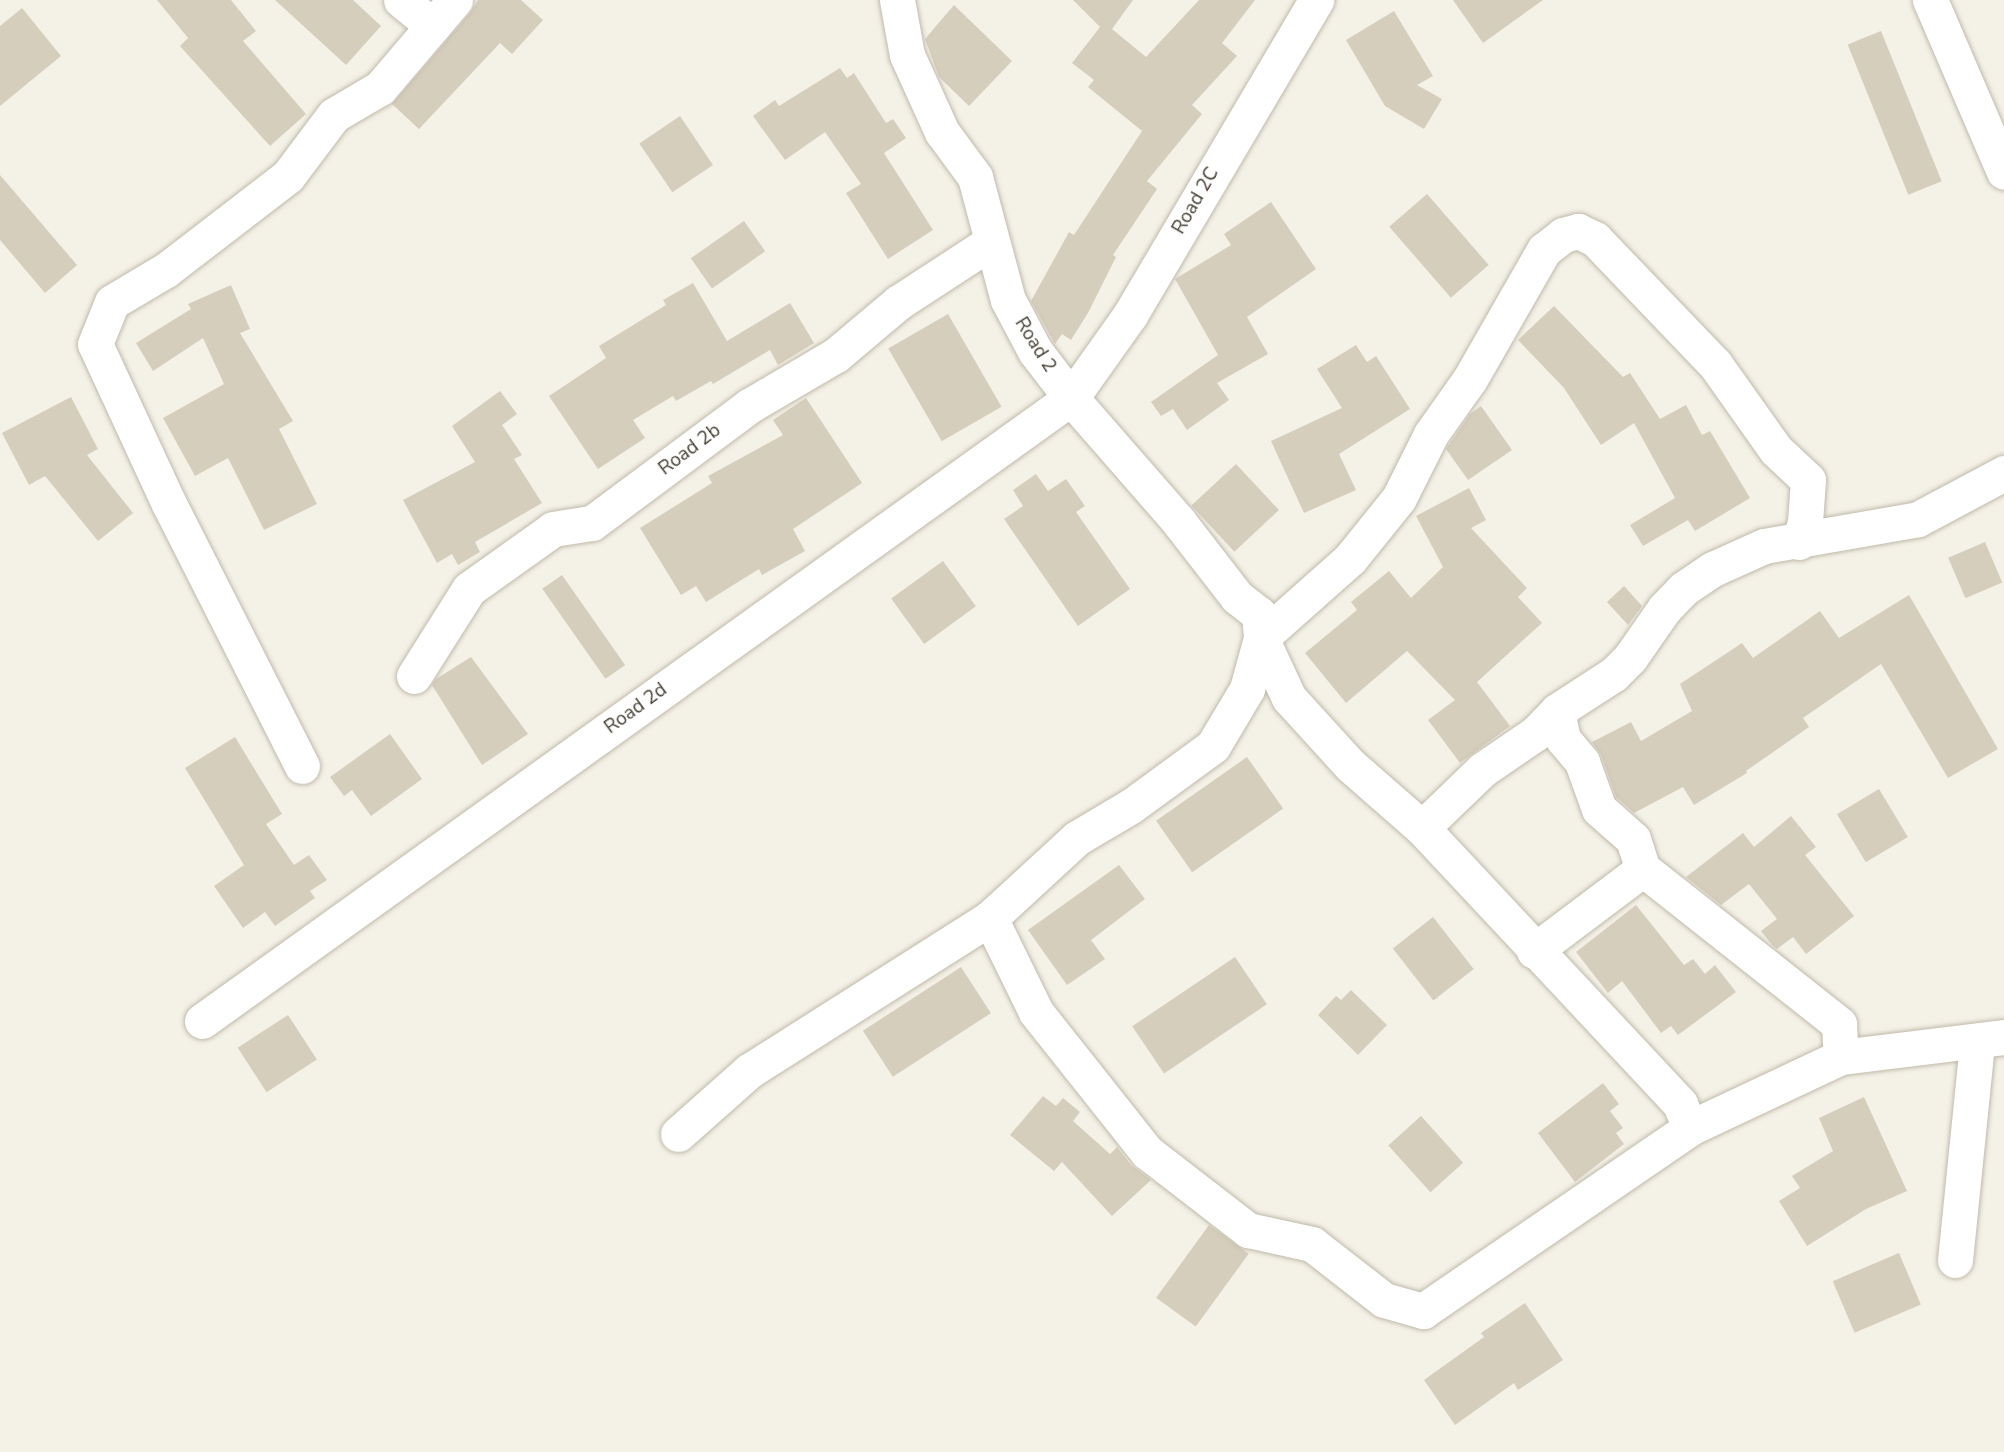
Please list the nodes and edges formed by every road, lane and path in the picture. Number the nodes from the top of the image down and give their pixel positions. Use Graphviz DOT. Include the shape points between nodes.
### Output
graph roads {
  1 [pos="401,0"];
  2 [pos="897,0"];
  3 [pos="1316,0"];
  4 [pos="1930,0"];
  5 [pos="444,13"];
  6 [pos="2004,172"];
  7 [pos="991,242"];
  8 [pos="1071,398"];
  9 [pos="2004,473"];
  10 [pos="1799,542"];
  11 [pos="1261,638"];
  12 [pos="414,676"];
  13 [pos="1557,711"];
  14 [pos="302,766"];
  15 [pos="1422,828"];
  16 [pos="1643,869"];
  17 [pos="990,918"];
  18 [pos="1534,951"];
  19 [pos="202,1021"];
  20 [pos="1990,1039"];
  21 [pos="1841,1057"];
  22 [pos="1690,1128"];
  23 [pos="678,1134"];
  24 [pos="1955,1260"];
  1 -- 5 [label="street"];
  2 -- 7 [label="street, Road 2" via="907,55 942,132 975,177"];
  3 -- 8 [label="street, Road 2C" via="1129,315"];
  4 -- 6 [label="street"];
  5 -- 14 [label="street" via="380,88 334,115 288,176 264,197 166,271 112,302 95,344 169,504"];
  7 -- 8 [label="street, Road 2" via="1007,300 1035,351"];
  7 -- 12 [label="street, Road 2b" via="899,302 836,355 749,407 592,523 553,529 469,589"];
  8 -- 11 [label="street, Road 2" via="1179,522 1237,597 1259,614"];
  8 -- 19 [label="street, Road 2d"];
  9 -- 10 [label="street" via="1918,519"];
  10 -- 11 [label="street" via="1808,480 1776,450 1715,364 1595,239 1578,231 1563,235 1544,250 1470,379 1431,434 1399,498 1350,559"];
  10 -- 13 [label="street" via="1764,547 1713,569 1683,589 1614,674"];
  11 -- 15 [label="street, Road 2" via="1289,698 1350,765"];
  11 -- 17 [label="street" via="1247,689 1213,746 1131,806 1077,838"];
  13 -- 15 [label="street" via="1536,733 1482,770"];
  13 -- 16 [label="street" via="1563,739 1582,762 1599,809 1633,839"];
  15 -- 18 [label="street, Road 2"];
  16 -- 18 [label="street"];
  16 -- 21 [label="street" via="1839,1024"];
  17 -- 22 [label="street" via="1036,1012 1147,1152 1248,1230 1312,1244 1384,1300 1423,1311"];
  17 -- 23 [label="street" via="749,1071"];
  18 -- 22 [label="street, Road 2" via="1680,1104"];
  20 -- 21 [label="street"];
  20 -- 24 [label="street"];
  21 -- 22 [label="street"];
}
